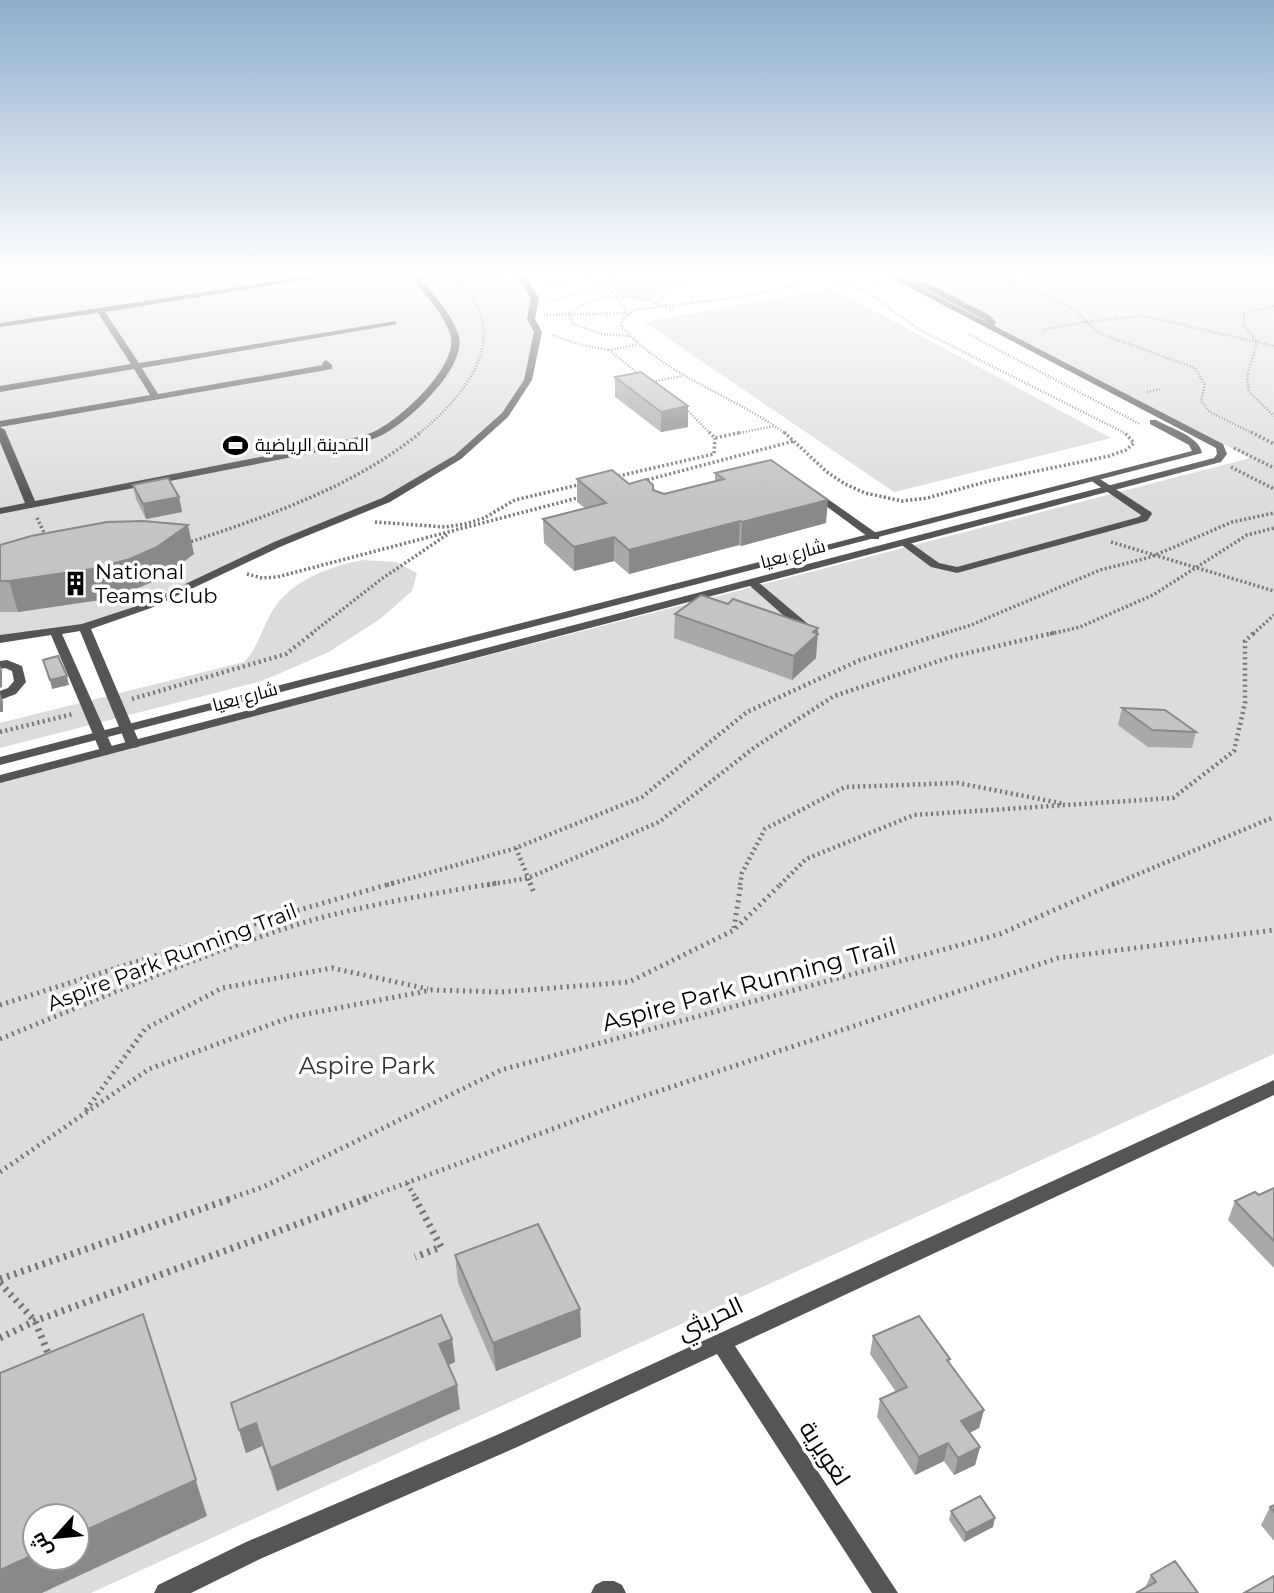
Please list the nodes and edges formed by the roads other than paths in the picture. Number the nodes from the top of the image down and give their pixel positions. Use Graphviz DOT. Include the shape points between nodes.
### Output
graph roads {
  1 [pos="125,348"];
  2 [pos="251,348"];
  3 [pos="453,348"];
  4 [pos="535,348"];
  5 [pos="1013,348"];
  6 [pos="1031,348"];
  7 [pos="326,363"];
  8 [pos="136,366"];
  9 [pos="0,390"];
  10 [pos="156,397"];
  11 [pos="0,424"];
  12 [pos="0,430"];
  13 [pos="1097,480"];
  14 [pos="806,486"];
  15 [pos="1111,488"];
  16 [pos="31,505"];
  17 [pos="0,511"];
  18 [pos="875,537"];
  19 [pos="904,543"];
  20 [pos="889,547"];
  21 [pos="741,572"];
  22 [pos="753,583"];
  23 [pos="84,627"];
  24 [pos="804,627"];
  25 [pos="56,632"];
  26 [pos="0,639"];
  27 [pos="0,665"];
  28 [pos="0,696"];
  29 [pos="126,728"];
  30 [pos="100,735"];
  31 [pos="133,744"];
  32 [pos="107,751"];
  33 [pos="0,761"];
  34 [pos="0,779"];
  35 [pos="1274,1087"];
  36 [pos="721,1342"];
  37 [pos="166,1593"];
  38 [pos="604,1593"];
  39 [pos="614,1593"];
  40 [pos="886,1593"];
  1 -- 8 [label="street"];
  2 -- 8 [label="street"];
  3 -- 16 [label="street" via="440,380 414,409 380,433"];
  4 -- 23 [label="street" via="528,380 505,415 458,457 386,500 278,544 147,606"];
  5 -- 13 [label="street, شارع بعيا" via="1196,446 1197,453"];
  6 -- 15 [label="street, شارع بعيا" via="1220,446 1218,460"];
  7 -- 10 [label="street" via="329,367"];
  8 -- 9 [label="street"];
  8 -- 10 [label="street"];
  10 -- 11 [label="street"];
  12 -- 16 [label="street"];
  13 -- 15 [label="street"];
  13 -- 18 [label="street, شارع بعيا"];
  14 -- 18 [label="street"];
  15 -- 19 [label="street, شارع بعيا"];
  15 -- 19 [label="street" via="1147,514 1143,519 957,570 935,566"];
  16 -- 17 [label="street"];
  18 -- 20 [label="street"];
  18 -- 21 [label="street, شارع بعيا"];
  19 -- 20 [label="street, شارع بعيا"];
  20 -- 22 [label="street, شارع بعيا"];
  21 -- 22 [label="street"];
  21 -- 29 [label="street, شارع بعيا"];
  22 -- 24 [label="street"];
  22 -- 31 [label="street, شارع بعيا"];
  23 -- 25 [label="street"];
  23 -- 29 [label="street"];
  25 -- 26 [label="street"];
  25 -- 30 [label="street"];
  27 -- 28 [label="street" via="18,669 20,682"];
  29 -- 30 [label="street, شارع بعيا"];
  29 -- 31 [label="street"];
  30 -- 32 [label="street"];
  30 -- 33 [label="street, شارع بعيا"];
  31 -- 32 [label="street, شارع بعيا"];
  32 -- 34 [label="street, شارع بعيا"];
  35 -- 36 [label="street, الحريثي"];
  36 -- 37 [label="street, الحريثي"];
  36 -- 40 [label="street, لغويرية"];
  38 -- 39 [label="street"];
}
